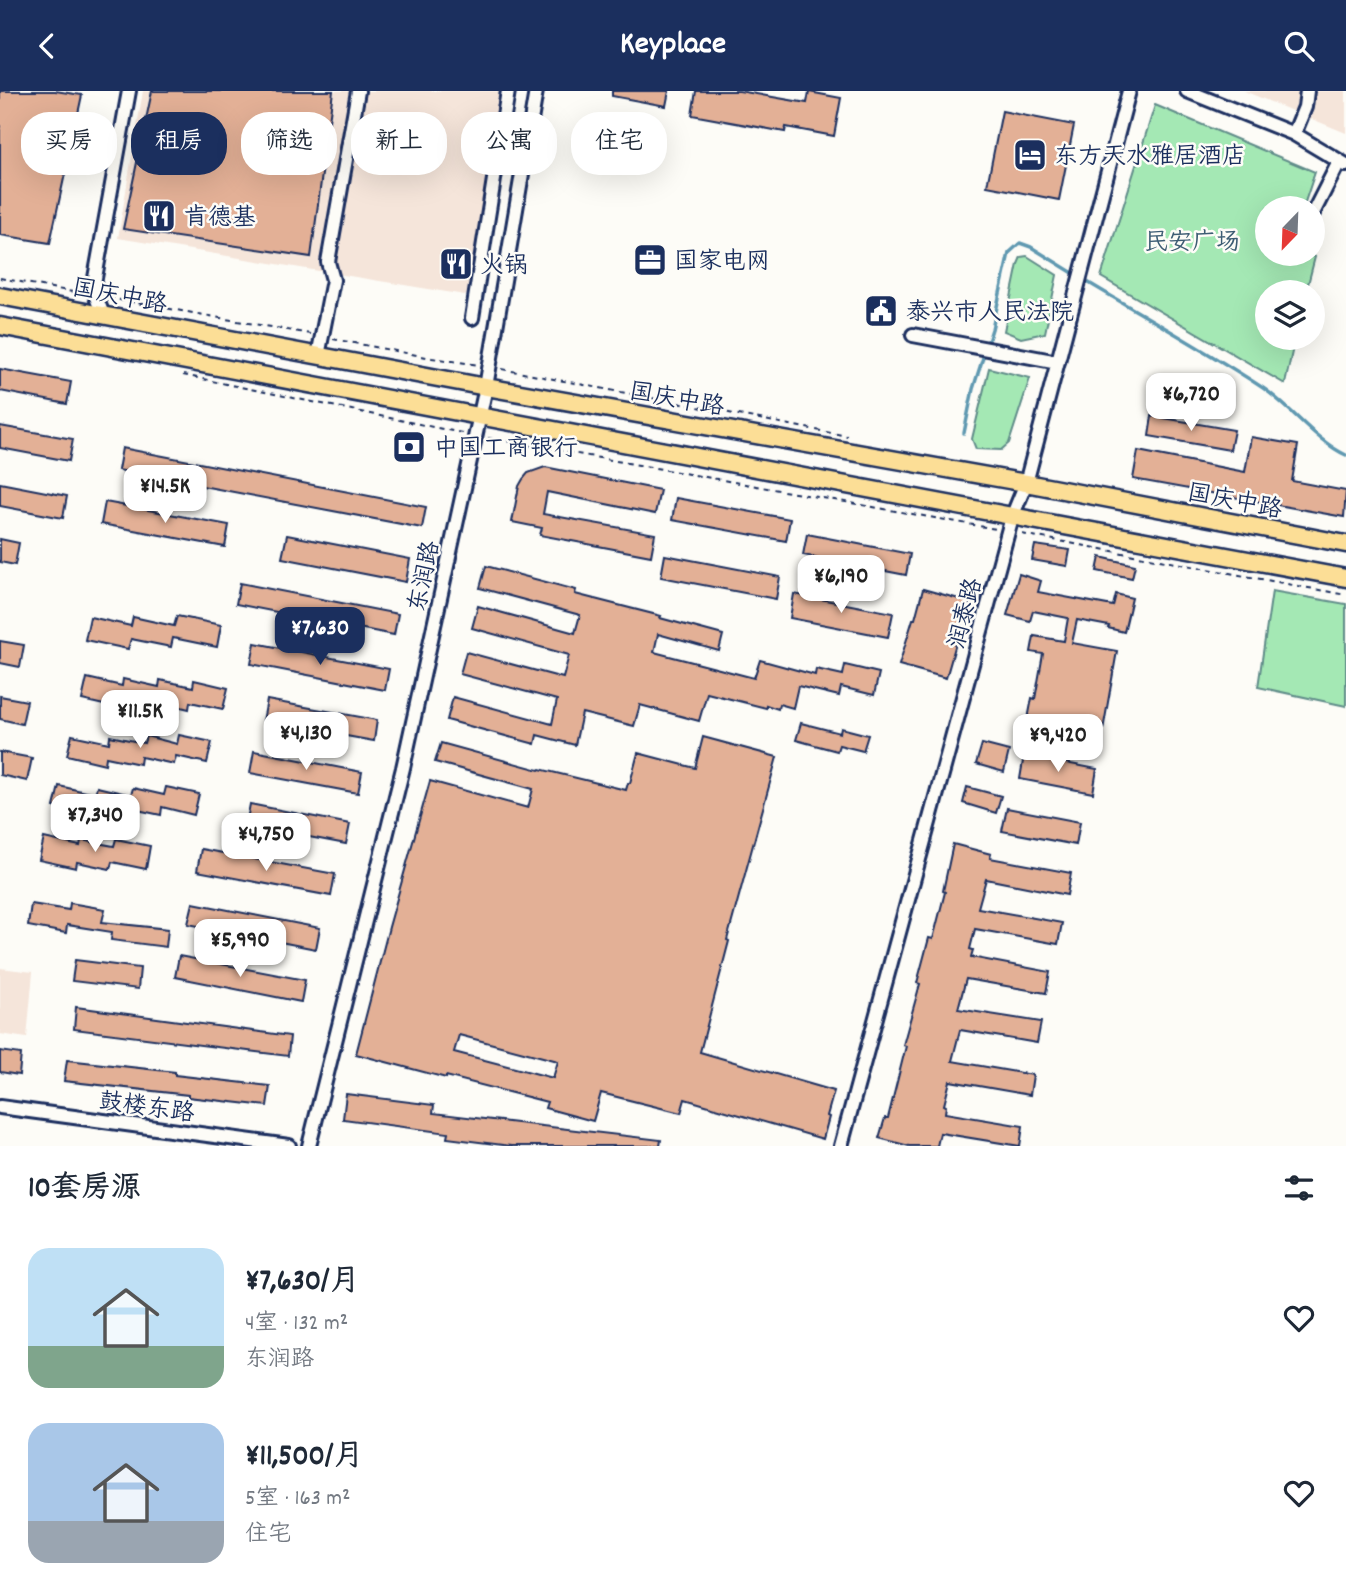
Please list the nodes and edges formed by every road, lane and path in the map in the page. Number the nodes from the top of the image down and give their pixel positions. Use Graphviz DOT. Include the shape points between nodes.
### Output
graph roads {
  1 [pos="130,91"];
  2 [pos="358,91"];
  3 [pos="508,91"];
  4 [pos="536,91"];
  5 [pos="1129,91"];
  6 [pos="1187,91"];
  7 [pos="1307,91"];
  8 [pos="1294,134"];
  9 [pos="1342,163"];
  10 [pos="1323,196"];
  11 [pos="0,278"];
  12 [pos="0,296"];
  13 [pos="96,296"];
  14 [pos="103,316"];
  15 [pos="472,318"];
  16 [pos="0,326"];
  17 [pos="913,335"];
  18 [pos="322,337"];
  19 [pos="318,356"];
  20 [pos="1058,362"];
  21 [pos="490,367"];
  22 [pos="177,374"];
  23 [pos="486,387"];
  24 [pos="480,415"];
  25 [pos="475,435"];
  26 [pos="854,437"];
  27 [pos="1026,483"];
  28 [pos="1010,524"];
  29 [pos="1346,544"];
  30 [pos="1346,578"];
  31 [pos="1346,595"];
  32 [pos="0,1107"];
  33 [pos="289,1146"];
  34 [pos="309,1146"];
  35 [pos="841,1146"];
  1 -- 13 [label="street" via="93,289"];
  2 -- 18 [label="street" via="328,262 333,280"];
  3 -- 15 [label="street"];
  4 -- 21 [label="street, 东润路"];
  5 -- 20 [label="street, 润泰路"];
  6 -- 8 [label="street"];
  7 -- 8 [label="street"];
  8 -- 9 [label="street"];
  9 -- 10 [label="street"];
  11 -- 13 [label="path"];
  12 -- 14 [label="main road, 国庆中路"];
  13 -- 14 [label="street"];
  13 -- 18 [label="path"];
  14 -- 19 [label="main road, 国庆中路"];
  16 -- 24 [label="main road"];
  17 -- 20 [label="street"];
  18 -- 19 [label="street"];
  18 -- 21 [label="path"];
  19 -- 23 [label="main road, 国庆中路"];
  20 -- 27 [label="street, 润泰路"];
  21 -- 23 [label="street, 东润路"];
  21 -- 26 [label="path"];
  22 -- 25 [label="path"];
  23 -- 24 [label="street, 东润路"];
  23 -- 27 [label="main road, 国庆中路"];
  24 -- 25 [label="street, 东润路"];
  24 -- 28 [label="main road"];
  25 -- 28 [label="path"];
  25 -- 34 [label="street, 东润路" via="403,768"];
  27 -- 28 [label="street, 润泰路"];
  27 -- 29 [label="main road, 国庆中路"];
  28 -- 30 [label="main road"];
  28 -- 31 [label="path"];
  28 -- 35 [label="street, 润泰路"];
  32 -- 33 [label="street, 鼓楼东路"];
}
